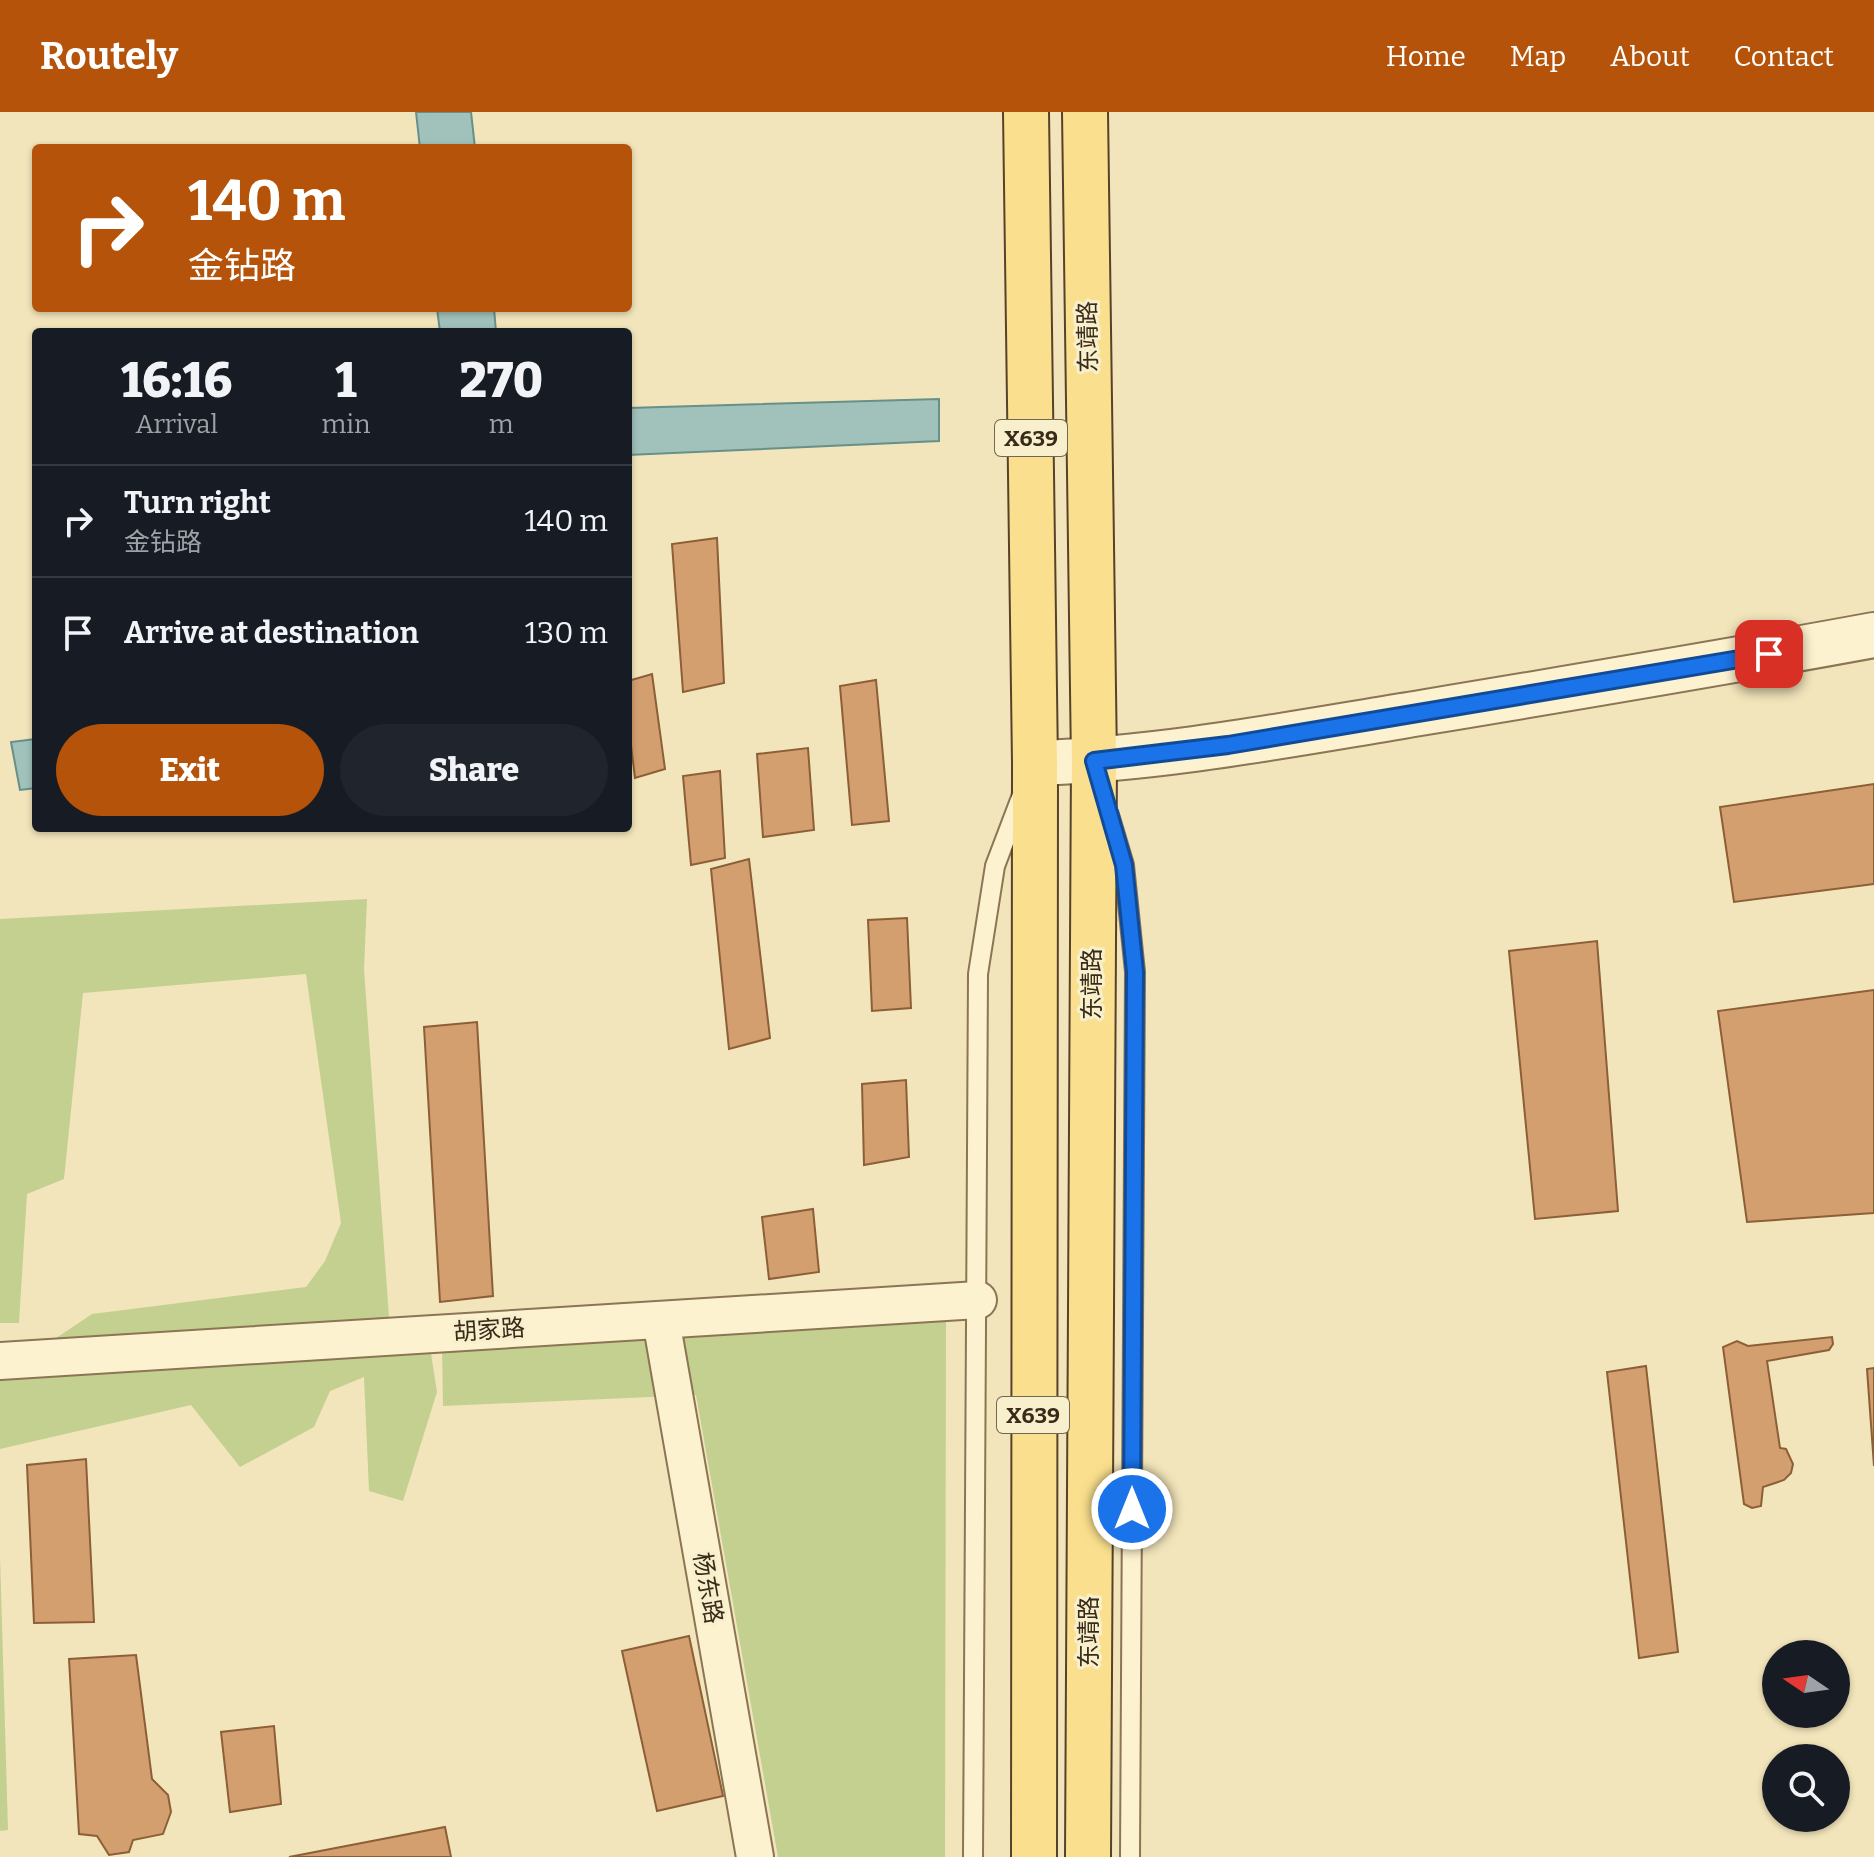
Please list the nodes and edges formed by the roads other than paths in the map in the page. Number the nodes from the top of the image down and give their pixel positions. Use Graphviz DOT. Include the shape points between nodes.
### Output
graph roads {
  1 [pos="1026,112"];
  2 [pos="1085,112"];
  3 [pos="1874,635"];
  4 [pos="1094,761"];
  5 [pos="1035,763"];
  6 [pos="978,1300"];
  7 [pos="661,1320"];
  8 [pos="0,1361"];
  9 [pos="755,1857"];
  10 [pos="973,1857"];
  11 [pos="1034,1857"];
  12 [pos="1088,1857"];
  13 [pos="1130,1857"];
  1 -- 5 [label="main road, X639"];
  2 -- 4 [label="main road, 东靖路 / X639"];
  3 -- 4 [label="street" via="1228,745"];
  4 -- 5 [label="street"];
  4 -- 12 [label="main road, 东靖路 / X639"];
  4 -- 13 [label="lane" via="1124,865 1135,972"];
  5 -- 6 [label="lane" via="995,866 978,974"];
  5 -- 11 [label="main road, X639"];
  6 -- 7 [label="street, 胡家路"];
  6 -- 10 [label="lane"];
  7 -- 8 [label="street, 胡家路"];
  7 -- 9 [label="street, 杨东路"];
}
